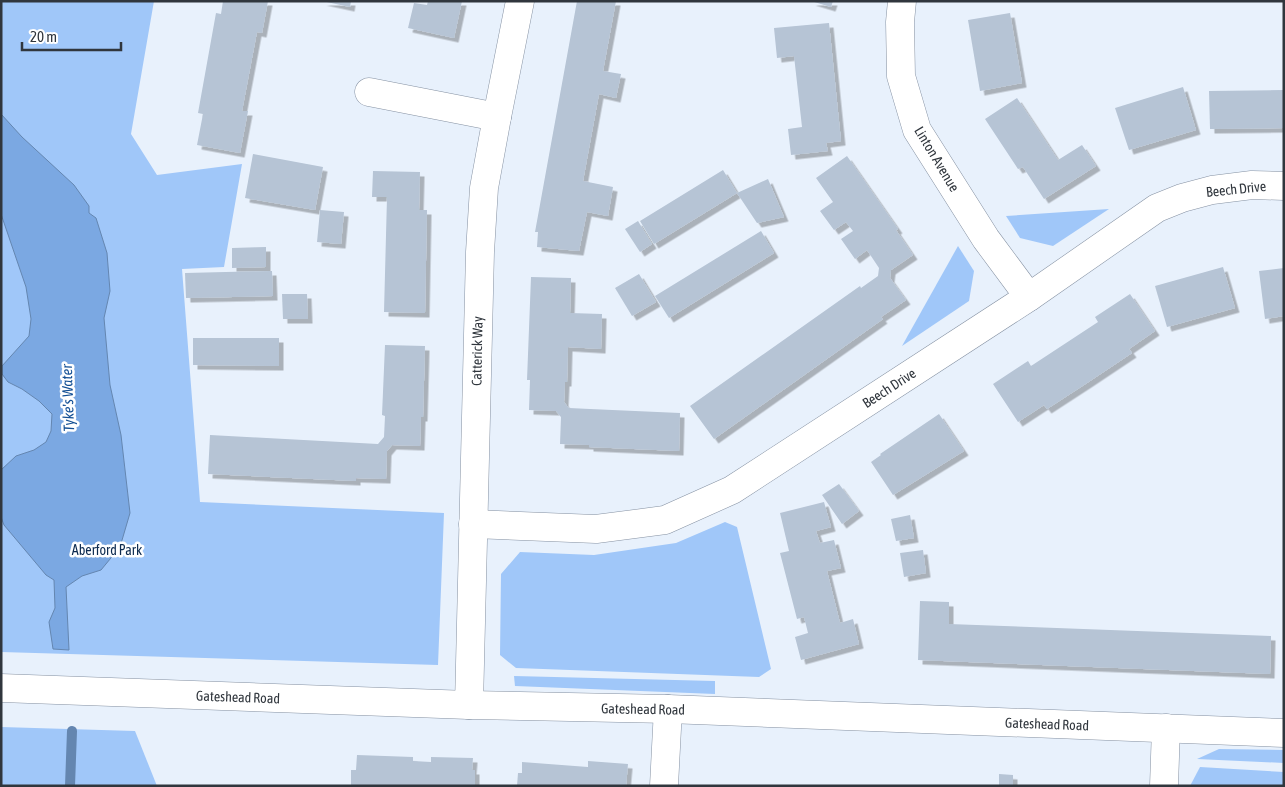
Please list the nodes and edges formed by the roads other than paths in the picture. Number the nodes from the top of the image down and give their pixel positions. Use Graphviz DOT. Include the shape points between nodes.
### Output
graph roads {
  1 [pos="520,1"];
  2 [pos="902,1"];
  3 [pos="370,92"];
  4 [pos="497,117"];
  5 [pos="1284,186"];
  6 [pos="1029,297"];
  7 [pos="473,524"];
  8 [pos="1,688"];
  9 [pos="469,705"];
  10 [pos="668,709"];
  11 [pos="1166,728"];
  12 [pos="1284,733"];
  13 [pos="664,786"];
  14 [pos="1164,786"];
  1 -- 4 [label="street, Catterick Way"];
  2 -- 6 [label="street, Linton Avenue" via="901,76 917,130 986,239"];
  3 -- 4 [label="street"];
  4 -- 7 [label="street, Catterick Way" via="484,188 480,252"];
  5 -- 6 [label="street, Beech Drive" via="1252,185 1212,190 1157,208"];
  6 -- 7 [label="street, Beech Drive" via="732,490 665,520 596,529"];
  7 -- 9 [label="street, Catterick Way"];
  8 -- 9 [label="street, Gateshead Road"];
  9 -- 10 [label="street, Gateshead Road"];
  10 -- 11 [label="street, Gateshead Road"];
  10 -- 13 [label="street"];
  11 -- 12 [label="street, Gateshead Road"];
  11 -- 14 [label="street"];
}
